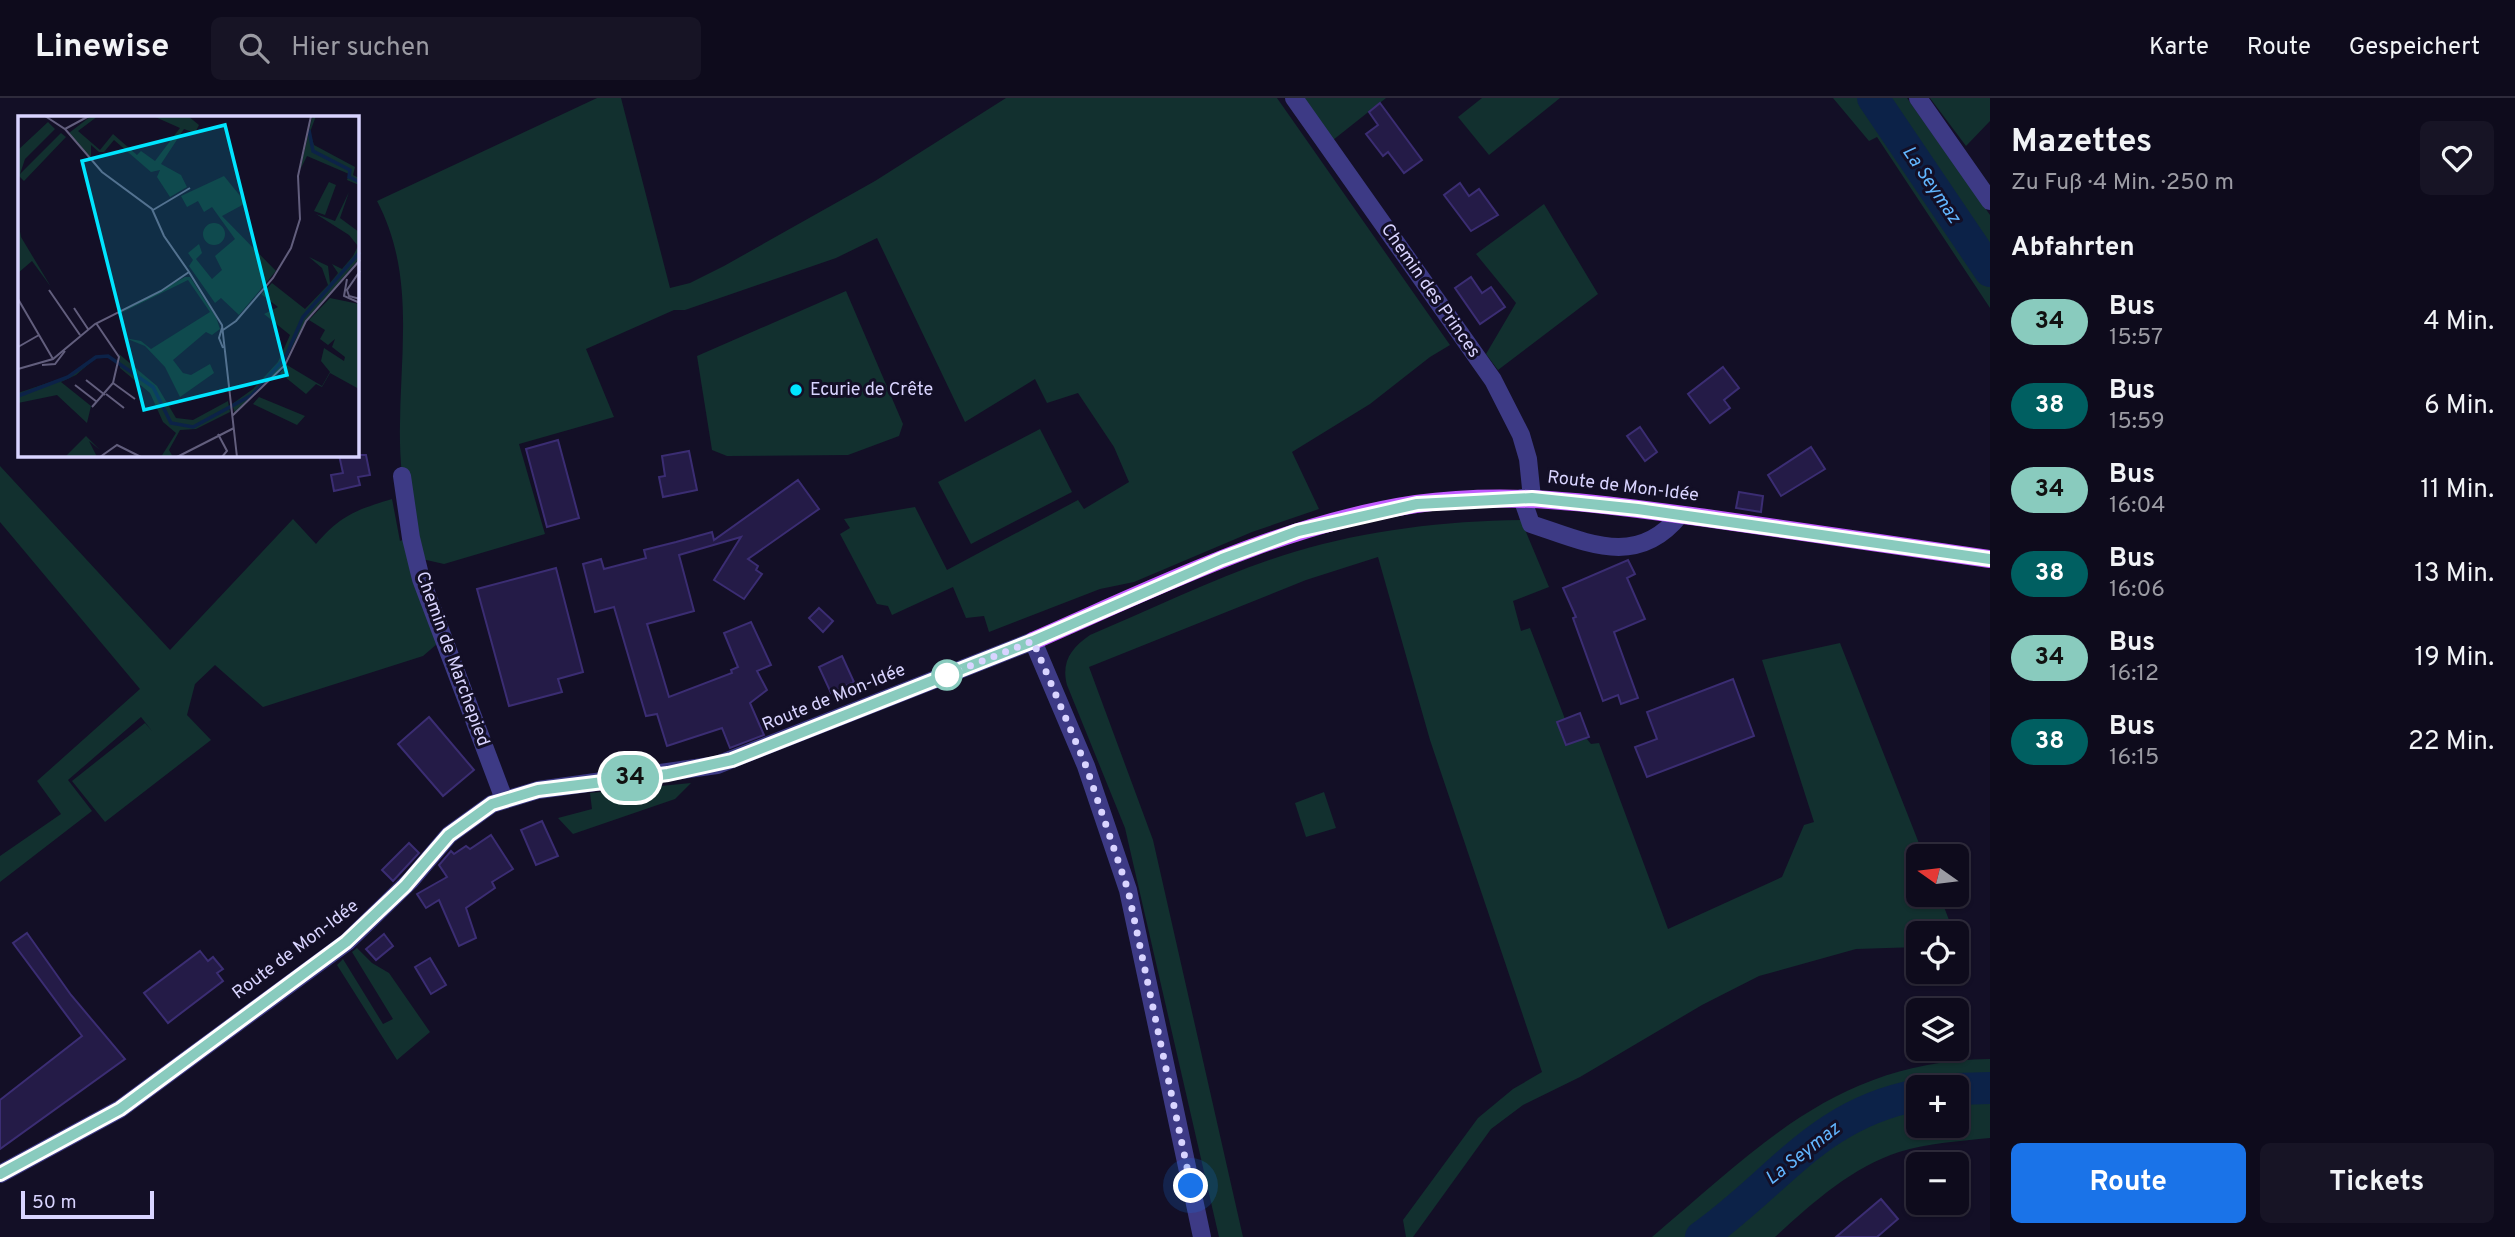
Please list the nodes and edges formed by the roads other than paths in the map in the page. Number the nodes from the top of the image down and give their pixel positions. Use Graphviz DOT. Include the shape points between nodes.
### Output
graph roads {
  1 [pos="1294,98"];
  2 [pos="1917,98"];
  3 [pos="1990,201"];
  4 [pos="402,476"];
  5 [pos="1527,498"];
  6 [pos="1680,515"];
  7 [pos="1990,559"];
  8 [pos="1033,641"];
  9 [pos="504,799"];
  10 [pos="0,1174"];
  11 [pos="1202,1237"];
  1 -- 5 [label="street, Chemin des Princes" via="1493,380 1528,459"];
  2 -- 3 [label="street"];
  4 -- 9 [label="street, Chemin de Marchepied" via="421,579"];
  5 -- 6 [label="main road, Route de Mon-Idée"];
  5 -- 6 [label="street" via="1531,524 1620,549 1664,535"];
  5 -- 8 [label="main road, Route de Mon-Idée" via="1417,504 1298,531"];
  6 -- 7 [label="main road, Route de Mon-Idée"];
  8 -- 9 [label="street, Route de Mon-Idée" via="717,765 538,790"];
  8 -- 11 [label="street" via="1086,766 1128,890"];
  9 -- 10 [label="street, Route de Mon-Idée" via="449,835 405,886 346,942 120,1109"];
}
